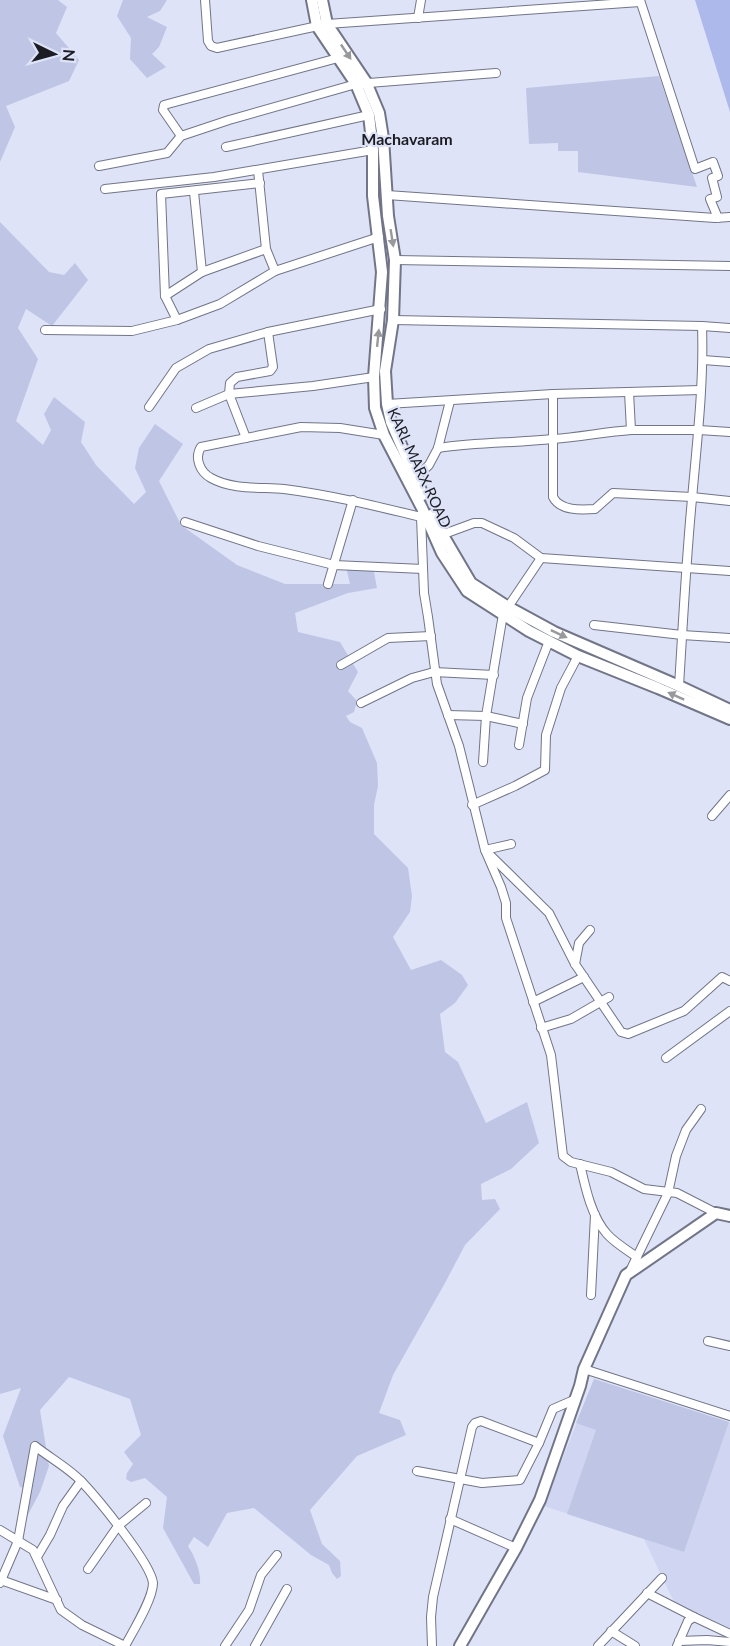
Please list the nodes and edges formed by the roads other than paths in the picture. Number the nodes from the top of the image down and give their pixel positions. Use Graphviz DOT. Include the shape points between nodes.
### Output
graph roads {
  1 [pos="205,0"];
  2 [pos="312,0"];
  3 [pos="322,0"];
  4 [pos="421,0"];
  5 [pos="534,0"];
  6 [pos="640,1"];
  7 [pos="534,9"];
  8 [pos="418,18"];
  9 [pos="322,25"];
  10 [pos="338,58"];
  11 [pos="496,74"];
  12 [pos="361,83"];
  13 [pos="369,116"];
  14 [pos="181,136"];
  15 [pos="226,147"];
  16 [pos="373,150"];
  17 [pos="99,166"];
  18 [pos="258,170"];
  19 [pos="260,183"];
  20 [pos="105,189"];
  21 [pos="194,192"];
  22 [pos="387,195"];
  23 [pos="730,217"];
  24 [pos="718,218"];
  25 [pos="379,237"];
  26 [pos="266,249"];
  27 [pos="395,260"];
  28 [pos="730,266"];
  29 [pos="275,271"];
  30 [pos="202,272"];
  31 [pos="165,296"];
  32 [pos="381,309"];
  33 [pos="177,320"];
  34 [pos="393,320"];
  35 [pos="702,326"];
  36 [pos="730,328"];
  37 [pos="45,330"];
  38 [pos="268,332"];
  39 [pos="703,360"];
  40 [pos="730,362"];
  41 [pos="374,377"];
  42 [pos="701,390"];
  43 [pos="628,392"];
  44 [pos="229,394"];
  45 [pos="553,394"];
  46 [pos="450,401"];
  47 [pos="387,405"];
  48 [pos="149,406"];
  49 [pos="196,408"];
  50 [pos="631,430"];
  51 [pos="699,430"];
  52 [pos="730,432"];
  53 [pos="384,435"];
  54 [pos="246,438"];
  55 [pos="553,440"];
  56 [pos="438,448"];
  57 [pos="415,478"];
  58 [pos="692,497"];
  59 [pos="353,500"];
  60 [pos="730,501"];
  61 [pos="422,508"];
  62 [pos="185,522"];
  63 [pos="444,534"];
  64 [pos="541,558"];
  65 [pos="334,565"];
  66 [pos="686,567"];
  67 [pos="423,569"];
  68 [pos="730,571"];
  69 [pos="328,584"];
  70 [pos="506,611"];
  71 [pos="594,625"];
  72 [pos="682,635"];
  73 [pos="431,636"];
  74 [pos="730,638"];
  75 [pos="549,641"];
  76 [pos="578,656"];
  77 [pos="341,665"];
  78 [pos="434,672"];
  79 [pos="494,675"];
  80 [pos="679,686"];
  81 [pos="361,703"];
  82 [pos="730,710"];
  83 [pos="448,715"];
  84 [pos="486,716"];
  85 [pos="730,719"];
  86 [pos="523,723"];
  87 [pos="519,745"];
  88 [pos="483,762"];
  89 [pos="730,795"];
  90 [pos="472,805"];
  91 [pos="712,816"];
  92 [pos="511,844"];
  93 [pos="485,850"];
  94 [pos="590,930"];
  95 [pos="575,964"];
  96 [pos="584,977"];
  97 [pos="730,981"];
  98 [pos="609,997"];
  99 [pos="533,1002"];
  100 [pos="600,1003"];
  101 [pos="730,1011"];
  102 [pos="542,1028"];
  103 [pos="666,1058"];
  104 [pos="701,1109"];
  105 [pos="580,1164"];
  106 [pos="668,1193"];
  107 [pos="595,1213"];
  108 [pos="716,1213"];
  109 [pos="730,1216"];
  110 [pos="637,1257"];
  111 [pos="631,1269"];
  112 [pos="591,1295"];
  113 [pos="708,1341"];
  114 [pos="730,1346"];
  115 [pos="584,1369"];
  116 [pos="576,1399"];
  117 [pos="730,1416"];
  118 [pos="539,1443"];
  119 [pos="417,1471"];
  120 [pos="459,1479"];
  121 [pos="81,1481"];
  122 [pos="146,1503"];
  123 [pos="450,1519"];
  124 [pos="118,1526"];
  125 [pos="0,1530"];
  126 [pos="18,1541"];
  127 [pos="516,1548"];
  128 [pos="277,1554"];
  129 [pos="37,1557"];
  130 [pos="88,1569"];
  131 [pos="662,1578"];
  132 [pos="1,1582"];
  133 [pos="287,1589"];
  134 [pos="647,1593"];
  135 [pos="57,1600"];
  136 [pos="694,1617"];
  137 [pos="611,1631"];
  138 [pos="730,1634"];
  139 [pos="730,1642"];
  140 [pos="678,1643"];
  141 [pos="125,1646"];
  142 [pos="225,1646"];
  143 [pos="255,1646"];
  144 [pos="432,1646"];
  145 [pos="460,1646"];
  146 [pos="598,1646"];
  147 [pos="635,1646"];
  1 -- 9 [label="street" via="208,41 217,48"];
  2 -- 9 [label="main road, KARL MARX ROAD"];
  3 -- 9 [label="main road, KARL MARX ROAD"];
  4 -- 8 [label="street"];
  5 -- 7 [label="street"];
  6 -- 7 [label="street"];
  6 -- 24 [label="street" via="695,169 713,162 718,176 712,178 717,197 710,199"];
  7 -- 8 [label="street"];
  8 -- 9 [label="street"];
  9 -- 10 [label="main road, KARL MARX ROAD"];
  9 -- 12 [label="main road, KARL MARX ROAD, one-way"];
  10 -- 12 [label="main road, KARL MARX ROAD"];
  10 -- 14 [label="street" via="164,105 163,110"];
  11 -- 12 [label="street"];
  12 -- 13 [label="main road, KARL MARX ROAD"];
  12 -- 14 [label="street"];
  12 -- 22 [label="main road, KARL MARX ROAD" via="379,113"];
  13 -- 15 [label="street"];
  13 -- 16 [label="main road, KARL MARX ROAD"];
  14 -- 17 [label="street" via="167,153"];
  16 -- 18 [label="street"];
  16 -- 25 [label="main road, KARL MARX ROAD" via="373,196"];
  18 -- 19 [label="street"];
  18 -- 20 [label="street"];
  19 -- 21 [label="street"];
  19 -- 26 [label="street"];
  21 -- 30 [label="street"];
  21 -- 31 [label="street" via="160,194"];
  22 -- 24 [label="street"];
  22 -- 27 [label="main road, KARL MARX ROAD, one-way"];
  23 -- 24 [label="street"];
  25 -- 29 [label="street"];
  25 -- 32 [label="main road, KARL MARX ROAD"];
  26 -- 29 [label="street"];
  26 -- 30 [label="street"];
  27 -- 28 [label="street"];
  27 -- 34 [label="main road, KARL MARX ROAD"];
  29 -- 33 [label="street" via="219,304"];
  30 -- 31 [label="street"];
  31 -- 33 [label="street"];
  32 -- 38 [label="street"];
  41 -- 32 [label="main road, KARL MARX ROAD, one-way"];
  33 -- 37 [label="street" via="132,331"];
  34 -- 35 [label="street"];
  34 -- 47 [label="main road, KARL MARX ROAD" via="385,371"];
  35 -- 36 [label="street"];
  35 -- 39 [label="street"];
  38 -- 44 [label="street" via="273,367 232,379"];
  38 -- 48 [label="street" via="209,349 176,368"];
  39 -- 40 [label="street"];
  39 -- 42 [label="street"];
  41 -- 44 [label="street"];
  41 -- 53 [label="main road, KARL MARX ROAD" via="375,408"];
  42 -- 43 [label="street"];
  42 -- 51 [label="street"];
  43 -- 45 [label="street"];
  43 -- 50 [label="street"];
  44 -- 49 [label="street"];
  44 -- 54 [label="street"];
  45 -- 46 [label="street"];
  45 -- 55 [label="street"];
  46 -- 47 [label="street"];
  46 -- 56 [label="street"];
  47 -- 57 [label="main road, KARL MARX ROAD"];
  50 -- 51 [label="street"];
  50 -- 55 [label="street"];
  51 -- 52 [label="street"];
  51 -- 58 [label="street"];
  53 -- 54 [label="street" via="301,427"];
  53 -- 61 [label="main road, KARL MARX ROAD"];
  54 -- 59 [label="street" via="201,447 201,471 212,479 249,488"];
  55 -- 56 [label="street"];
  55 -- 58 [label="street" via="554,497 562,507 595,510 613,493"];
  56 -- 57 [label="street" via="429,465"];
  57 -- 61 [label="main road, KARL MARX ROAD"];
  58 -- 60 [label="street"];
  58 -- 66 [label="street"];
  59 -- 61 [label="street"];
  59 -- 65 [label="street"];
  61 -- 63 [label="main road, KARL MARX ROAD"];
  61 -- 67 [label="street"];
  61 -- 70 [label="main road, KARL MARX ROAD" via="442,553 467,591"];
  62 -- 65 [label="street"];
  63 -- 64 [label="street" via="482,523"];
  63 -- 70 [label="main road, KARL MARX ROAD" via="471,583"];
  64 -- 66 [label="street"];
  64 -- 70 [label="street"];
  65 -- 67 [label="street"];
  65 -- 69 [label="street"];
  66 -- 68 [label="street"];
  66 -- 72 [label="street"];
  67 -- 73 [label="street"];
  70 -- 75 [label="main road, KARL MARX ROAD"];
  70 -- 79 [label="street"];
  70 -- 80 [label="main road, KARL MARX ROAD, one-way"];
  71 -- 72 [label="street"];
  72 -- 74 [label="street"];
  72 -- 80 [label="street"];
  73 -- 77 [label="street" via="388,638"];
  73 -- 78 [label="street"];
  75 -- 76 [label="main road, KARL MARX ROAD"];
  75 -- 86 [label="street" via="527,698"];
  85 -- 76 [label="main road, KARL MARX ROAD, one-way"];
  76 -- 90 [label="street" via="561,688 546,735 545,770"];
  78 -- 79 [label="street"];
  78 -- 81 [label="street" via="412,678"];
  78 -- 83 [label="street"];
  79 -- 84 [label="street"];
  80 -- 82 [label="main road, KARL MARX ROAD"];
  83 -- 84 [label="street"];
  83 -- 90 [label="street"];
  84 -- 86 [label="street"];
  84 -- 88 [label="street"];
  86 -- 87 [label="street"];
  89 -- 91 [label="street"];
  90 -- 93 [label="street"];
  92 -- 93 [label="street"];
  93 -- 95 [label="street" via="549,913"];
  93 -- 99 [label="street" via="501,887 506,918"];
  94 -- 95 [label="street" via="579,943"];
  95 -- 96 [label="street"];
  96 -- 99 [label="street"];
  96 -- 100 [label="street"];
  97 -- 100 [label="street" via="722,977 684,1011 628,1034 621,1032"];
  98 -- 100 [label="street"];
  99 -- 102 [label="street"];
  100 -- 102 [label="street" via="571,1019"];
  101 -- 103 [label="street"];
  102 -- 105 [label="street" via="550,1055 563,1156"];
  104 -- 106 [label="street" via="686,1130"];
  105 -- 106 [label="street" via="611,1172 644,1189"];
  105 -- 107 [label="street"];
  106 -- 108 [label="street" via="677,1193"];
  106 -- 110 [label="street"];
  107 -- 110 [label="street" via="608,1235"];
  107 -- 112 [label="street"];
  108 -- 109 [label="main road"];
  108 -- 111 [label="main road"];
  110 -- 111 [label="street"];
  111 -- 115 [label="main road"];
  113 -- 114 [label="street"];
  115 -- 116 [label="main road"];
  115 -- 117 [label="street"];
  116 -- 118 [label="street" via="553,1409"];
  116 -- 127 [label="main road" via="540,1500"];
  118 -- 120 [label="street" via="520,1480 482,1483"];
  118 -- 120 [label="street" via="481,1421 475,1423"];
  119 -- 120 [label="street"];
  120 -- 123 [label="street"];
  121 -- 124 [label="street"];
  121 -- 126 [label="street" via="35,1446"];
  121 -- 129 [label="street" via="63,1506"];
  122 -- 124 [label="street"];
  123 -- 127 [label="street"];
  123 -- 144 [label="street" via="433,1597"];
  124 -- 130 [label="street"];
  124 -- 141 [label="street" via="151,1574 153,1585"];
  125 -- 126 [label="street"];
  126 -- 129 [label="street"];
  126 -- 132 [label="street"];
  127 -- 145 [label="main road"];
  128 -- 142 [label="street" via="261,1575 249,1610"];
  129 -- 135 [label="street"];
  131 -- 134 [label="street"];
  132 -- 135 [label="street"];
  133 -- 143 [label="street"];
  134 -- 136 [label="street"];
  134 -- 137 [label="street"];
  135 -- 141 [label="street" via="61,1610 76,1621"];
  136 -- 138 [label="street"];
  136 -- 140 [label="street" via="688,1621"];
  137 -- 146 [label="street"];
  137 -- 147 [label="street"];
  139 -- 140 [label="street"];
}
